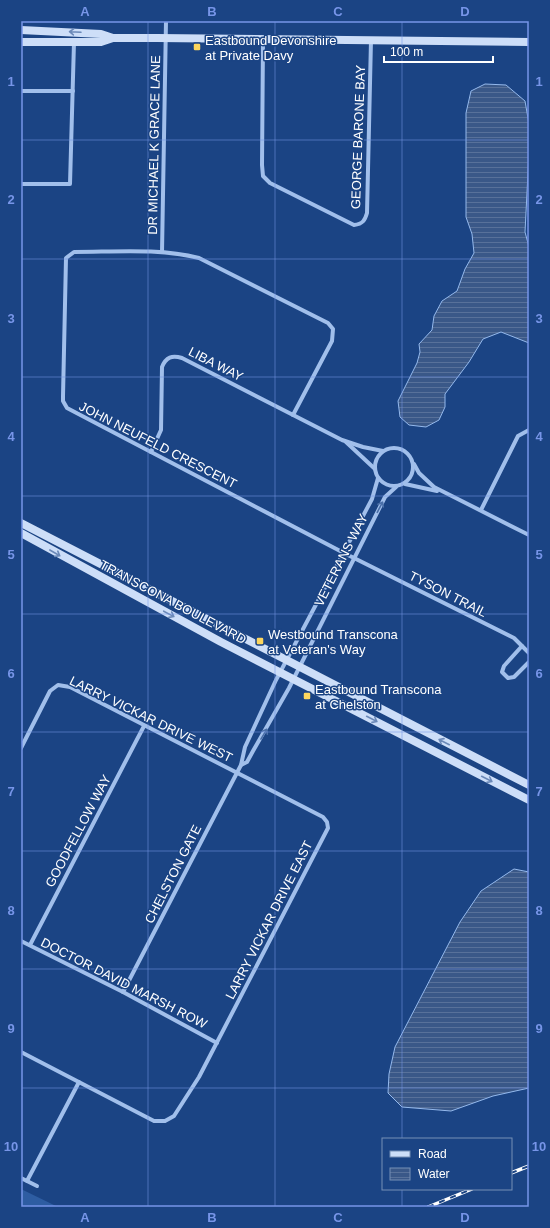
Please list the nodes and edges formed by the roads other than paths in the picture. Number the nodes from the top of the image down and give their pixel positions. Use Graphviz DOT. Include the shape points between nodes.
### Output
graph roads {
  1 [pos="166,21"];
  2 [pos="21,30"];
  3 [pos="113,38"];
  4 [pos="166,38"];
  5 [pos="263,39"];
  6 [pos="370,40"];
  7 [pos="21,42"];
  8 [pos="74,42"];
  9 [pos="529,42"];
  10 [pos="21,91"];
  11 [pos="73,91"];
  12 [pos="21,184"];
  13 [pos="162,252"];
  14 [pos="293,415"];
  15 [pos="529,430"];
  16 [pos="342,440"];
  17 [pos="383,451"];
  18 [pos="151,452"];
  19 [pos="414,464"];
  20 [pos="375,469"];
  21 [pos="378,478"];
  22 [pos="405,484"];
  23 [pos="396,487"];
  24 [pos="442,492"];
  25 [pos="481,510"];
  26 [pos="21,523"];
  27 [pos="21,533"];
  28 [pos="529,535"];
  29 [pos="344,553"];
  30 [pos="354,558"];
  31 [pos="522,646"];
  32 [pos="529,653"];
  33 [pos="287,660"];
  34 [pos="529,662"];
  35 [pos="299,667"];
  36 [pos="280,672"];
  37 [pos="294,679"];
  38 [pos="144,726"];
  39 [pos="21,748"];
  40 [pos="241,765"];
  41 [pos="236,773"];
  42 [pos="529,785"];
  43 [pos="529,800"];
  44 [pos="21,941"];
  45 [pos="30,946"];
  46 [pos="123,992"];
  47 [pos="217,1043"];
  48 [pos="21,1052"];
  49 [pos="79,1082"];
  50 [pos="21,1178"];
  51 [pos="27,1181"];
  52 [pos="37,1186"];
  1 -- 4 [label="street, DR MICHAEL K GRACE LANE"];
  3 -- 2 [label="street, one-way" via="101,34"];
  3 -- 4 [label="street"];
  3 -- 8 [label="street" via="101,42"];
  4 -- 5 [label="street"];
  4 -- 13 [label="street, DR MICHAEL K GRACE LANE"];
  5 -- 6 [label="street"];
  5 -- 6 [label="street, GEORGE BARONE BAY" via="263,176 270,183 354,225 360,225 367,213"];
  6 -- 9 [label="street"];
  7 -- 8 [label="street"];
  8 -- 11 [label="street"];
  10 -- 11 [label="street"];
  11 -- 12 [label="street" via="70,184"];
  13 -- 14 [label="street, JOHN NEUFELD CRESCENT" via="199,258 331,326 332,341"];
  13 -- 18 [label="street, JOHN NEUFELD CRESCENT" via="74,252 68,254 64,262 63,401 73,412"];
  14 -- 16 [label="street, LIBA WAY"];
  14 -- 18 [label="street, LIBA WAY" via="182,358 172,356 165,360 162,367 161,430"];
  15 -- 25 [label="street" via="518,436"];
  16 -- 17 [label="street, LIBA WAY" via="363,448"];
  16 -- 20 [label="street, LIBA WAY"];
  17 -- 19 [label="street" via="392,448 402,449 410,455"];
  17 -- 20 [label="street" via="376,459"];
  18 -- 29 [label="street, JOHN NEUFELD CRESCENT"];
  19 -- 22 [label="street" via="412,476"];
  19 -- 24 [label="street" via="430,484"];
  20 -- 21 [label="street"];
  21 -- 23 [label="street" via="385,485"];
  21 -- 29 [label="street, VETERANS WAY" via="372,500"];
  22 -- 23 [label="street"];
  22 -- 24 [label="street"];
  30 -- 23 [label="street, VETERANS WAY, one-way" via="385,497"];
  24 -- 25 [label="street"];
  25 -- 28 [label="street"];
  26 -- 33 [label="street, TRANSCONA BOULEVARD"];
  27 -- 36 [label="street, TRANSCONA BOULEVARD, one-way"];
  29 -- 30 [label="street, JOHN NEUFELD CRESCENT"];
  29 -- 33 [label="street, VETERANS WAY"];
  30 -- 31 [label="street, TYSON TRAIL" via="514,638"];
  30 -- 35 [label="street, VETERANS WAY"];
  31 -- 32 [label="street, TYSON TRAIL"];
  31 -- 34 [label="street" via="504,666 502,672 508,678 514,677"];
  33 -- 35 [label="street, TRANSCONA BOULEVARD"];
  33 -- 36 [label="street, CHELSTON GATE"];
  35 -- 37 [label="street, CHELSTON GATE"];
  42 -- 35 [label="street, TRANSCONA BOULEVARD, one-way"];
  36 -- 37 [label="street, TRANSCONA BOULEVARD"];
  36 -- 40 [label="street, CHELSTON GATE" via="245,747"];
  40 -- 37 [label="street, CHELSTON GATE, one-way" via="247,762 254,751"];
  37 -- 43 [label="street, TRANSCONA BOULEVARD, one-way"];
  38 -- 39 [label="street, LARRY VICKAR DRIVE WEST" via="70,687 58,685 50,691"];
  38 -- 41 [label="street, LARRY VICKAR DRIVE WEST"];
  38 -- 45 [label="street, GOODFELLOW WAY"];
  40 -- 41 [label="street, CHELSTON GATE"];
  41 -- 46 [label="street, CHELSTON GATE"];
  41 -- 47 [label="street, LARRY VICKAR DRIVE EAST" via="323,817 328,828"];
  44 -- 45 [label="street, DOCTOR DAVID MARSH ROW"];
  45 -- 46 [label="street, DOCTOR DAVID MARSH ROW"];
  46 -- 47 [label="street, DOCTOR DAVID MARSH ROW"];
  47 -- 49 [label="street, LARRY VICKAR DRIVE EAST" via="174,1116 165,1121 154,1121"];
  48 -- 49 [label="street"];
  49 -- 51 [label="street"];
  50 -- 51 [label="street"];
  51 -- 52 [label="street"];
}
